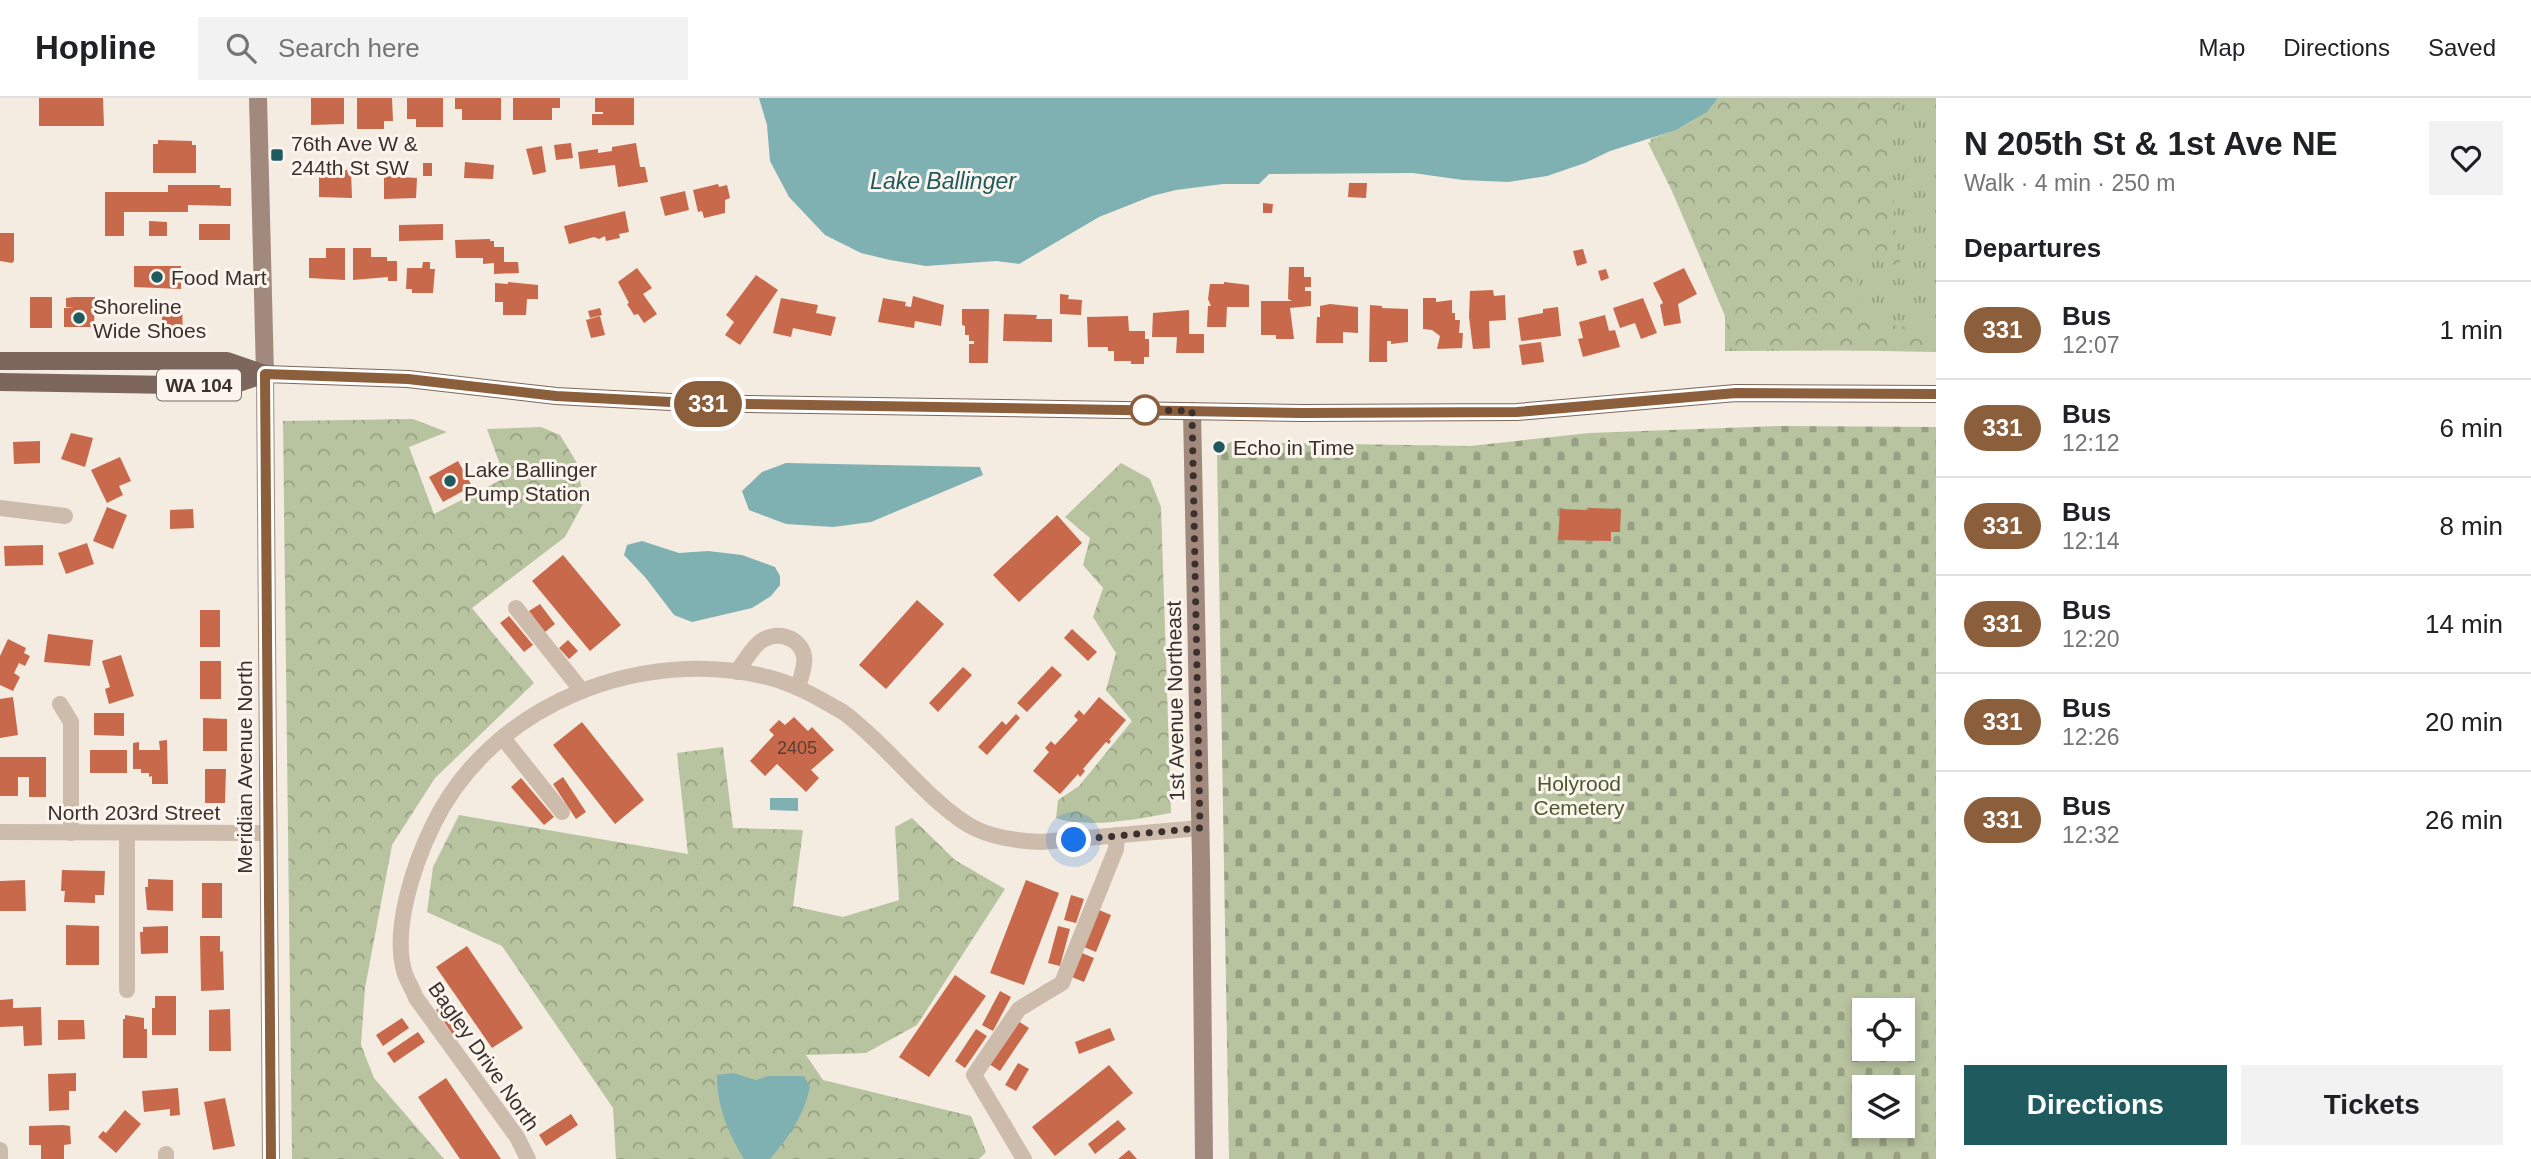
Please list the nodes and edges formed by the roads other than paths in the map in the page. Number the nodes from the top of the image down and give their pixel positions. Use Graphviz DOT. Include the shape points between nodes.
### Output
graph roads {
  1 [pos="258,98"];
  2 [pos="0,360"];
  3 [pos="265,374"];
  4 [pos="0,382"];
  5 [pos="1936,394"];
  6 [pos="1192,411"];
  7 [pos="0,508"];
  8 [pos="65,516"];
  9 [pos="516,608"];
  10 [pos="737,672"];
  11 [pos="798,688"];
  12 [pos="582,691"];
  13 [pos="60,704"];
  14 [pos="503,738"];
  15 [pos="562,812"];
  16 [pos="1200,828"];
  17 [pos="0,832"];
  18 [pos="71,833"];
  19 [pos="127,833"];
  20 [pos="267,833"];
  21 [pos="1117,835"];
  22 [pos="127,990"];
  23 [pos="0,1150"];
  24 [pos="0,1159"];
  25 [pos="271,1159"];
  26 [pos="528,1159"];
  27 [pos="1024,1159"];
  28 [pos="1204,1159"];
  1 -- 3 [label="street, Meridian Avenue North"];
  2 -- 3 [label="main road, WA 104" via="227,360"];
  3 -- 4 [label="main road, WA 104" via="230,386"];
  3 -- 6 [label="main road, WA 104" via="408,379 556,396 690,403"];
  3 -- 20 [label="street, Meridian Avenue North"];
  5 -- 6 [label="main road, WA 104" via="1736,393 1517,412"];
  6 -- 16 [label="street, 1st Avenue Northeast"];
  7 -- 8 [label="street"];
  9 -- 12 [label="street"];
  10 -- 11 [label="street, Bagley Drive North"];
  10 -- 11 [label="street" via="759,642 785,636 799,645 805,658"];
  10 -- 12 [label="street, Bagley Drive North" via="679,669 645,673"];
  11 -- 21 [label="street, Bagley Drive North" via="846,714 947,810 974,828 1020,841"];
  12 -- 14 [label="street, Bagley Drive North" via="544,708"];
  13 -- 18 [label="street" via="71,722"];
  14 -- 15 [label="street"];
  14 -- 26 [label="street, Bagley Drive North" via="457,784 425,840 409,889 402,954 416,998 517,1137"];
  16 -- 21 [label="street, Bagley Drive North"];
  16 -- 28 [label="street, 1st Avenue Northeast"];
  17 -- 18 [label="street, North 203rd Street"];
  18 -- 19 [label="street, North 203rd Street"];
  19 -- 20 [label="street, North 203rd Street"];
  19 -- 22 [label="street"];
  20 -- 25 [label="street, Meridian Avenue North"];
  21 -- 27 [label="street" via="1116,849 1062,983 1019,1009 974,1075"];
  23 -- 24 [label="street"];
}
